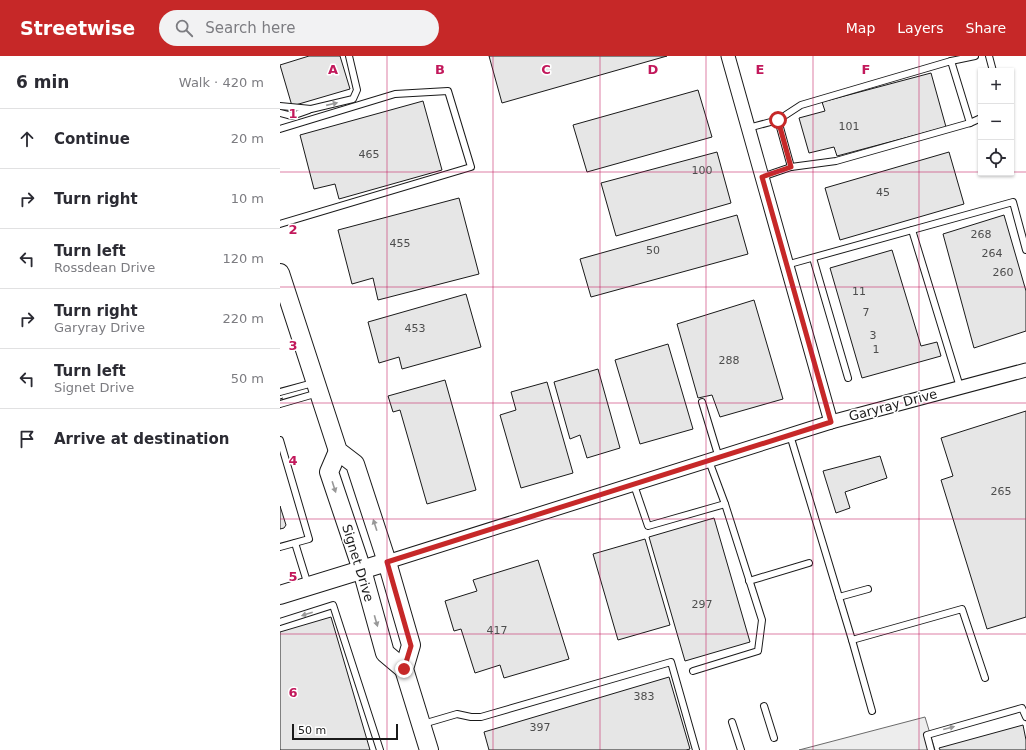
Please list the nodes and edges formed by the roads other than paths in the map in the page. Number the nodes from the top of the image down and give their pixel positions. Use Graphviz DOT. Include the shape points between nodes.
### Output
graph roads {
  1 [pos="349,56"];
  2 [pos="728,56"];
  3 [pos="975,56"];
  4 [pos="989,56"];
  5 [pos="951,62"];
  6 [pos="992,68"];
  7 [pos="280,106"];
  8 [pos="311,109"];
  9 [pos="280,113"];
  10 [pos="978,119"];
  11 [pos="778,120"];
  12 [pos="970,123"];
  13 [pos="748,128"];
  14 [pos="280,129"];
  15 [pos="791,167"];
  16 [pos="762,177"];
  17 [pos="280,224"];
  18 [pos="912,230"];
  19 [pos="1026,250"];
  20 [pos="813,258"];
  21 [pos="786,265"];
  22 [pos="280,273"];
  23 [pos="1026,371"];
  24 [pos="848,378"];
  25 [pos="317,387"];
  26 [pos="960,387"];
  27 [pos="280,392"];
  28 [pos="702,402"];
  29 [pos="280,404"];
  30 [pos="831,422"];
  31 [pos="790,435"];
  32 [pos="280,440"];
  33 [pos="338,451"];
  34 [pos="714,459"];
  35 [pos="634,484"];
  36 [pos="725,504"];
  37 [pos="295,543"];
  38 [pos="280,548"];
  39 [pos="387,562"];
  40 [pos="809,563"];
  41 [pos="362,570"];
  42 [pos="749,581"];
  43 [pos="309,586"];
  44 [pos="868,589"];
  45 [pos="280,595"];
  46 [pos="839,597"];
  47 [pos="280,622"];
  48 [pos="852,640"];
  49 [pos="404,669"];
  50 [pos="693,671"];
  51 [pos="985,678"];
  52 [pos="764,706"];
  53 [pos="872,711"];
  54 [pos="1026,716"];
  55 [pos="732,722"];
  56 [pos="421,724"];
  57 [pos="774,738"];
  58 [pos="380,750"];
  59 [pos="429,750"];
  60 [pos="696,750"];
  61 [pos="741,750"];
  62 [pos="931,750"];
  8 -- 1 [label="lane, one-way" via="353,99 357,90"];
  2 -- 13 [label="street"];
  3 -- 5 [label="lane"];
  4 -- 6 [label="lane"];
  5 -- 11 [label="lane" via="801,105"];
  5 -- 12 [label="lane"];
  7 -- 8 [label="lane"];
  8 -- 9 [label="lane" via="292,116"];
  10 -- 12 [label="lane"];
  11 -- 13 [label="lane"];
  11 -- 15 [label="lane"];
  12 -- 15 [label="lane" via="836,161"];
  13 -- 16 [label="street"];
  14 -- 17 [label="lane" via="395,94 448,91 471,167"];
  15 -- 16 [label="lane"];
  16 -- 21 [label="street"];
  18 -- 19 [label="lane" via="1013,202"];
  18 -- 20 [label="lane"];
  18 -- 26 [label="lane"];
  20 -- 21 [label="lane"];
  20 -- 24 [label="lane"];
  21 -- 30 [label="street"];
  22 -- 25 [label="street"];
  23 -- 26 [label="street, Garyray Drive"];
  25 -- 27 [label="lane"];
  25 -- 29 [label="lane"];
  25 -- 33 [label="street"];
  26 -- 30 [label="street, Garyray Drive"];
  28 -- 34 [label="lane"];
  30 -- 31 [label="street, Garyray Drive"];
  31 -- 34 [label="street, Garyray Drive"];
  31 -- 46 [label="lane"];
  32 -- 37 [label="lane" via="309,539"];
  39 -- 33 [label="street, Signet Drive, one-way" via="355,464"];
  33 -- 41 [label="street, Signet Drive, one-way" via="329,472"];
  34 -- 35 [label="street, Garyray Drive"];
  34 -- 36 [label="lane"];
  35 -- 36 [label="lane" via="648,526"];
  35 -- 39 [label="street, Garyray Drive"];
  36 -- 42 [label="lane"];
  37 -- 38 [label="lane"];
  37 -- 43 [label="lane"];
  39 -- 41 [label="street, Garyray Drive"];
  39 -- 49 [label="street, Signet Drive" via="411,646"];
  40 -- 42 [label="lane"];
  41 -- 43 [label="street, Garyray Drive"];
  41 -- 49 [label="street, Signet Drive, one-way" via="386,654"];
  42 -- 50 [label="lane" via="762,620 758,651"];
  43 -- 45 [label="street, Garyray Drive"];
  44 -- 46 [label="lane"];
  46 -- 48 [label="lane"];
  58 -- 47 [label="lane, one-way" via="333,605"];
  48 -- 51 [label="lane" via="962,609"];
  48 -- 53 [label="lane"];
  49 -- 56 [label="street"];
  52 -- 57 [label="lane"];
  62 -- 54 [label="lane, one-way" via="926,734 1022,708"];
  55 -- 61 [label="lane"];
  56 -- 59 [label="street"];
  56 -- 60 [label="lane" via="457,714 481,717 670,662"];
}
